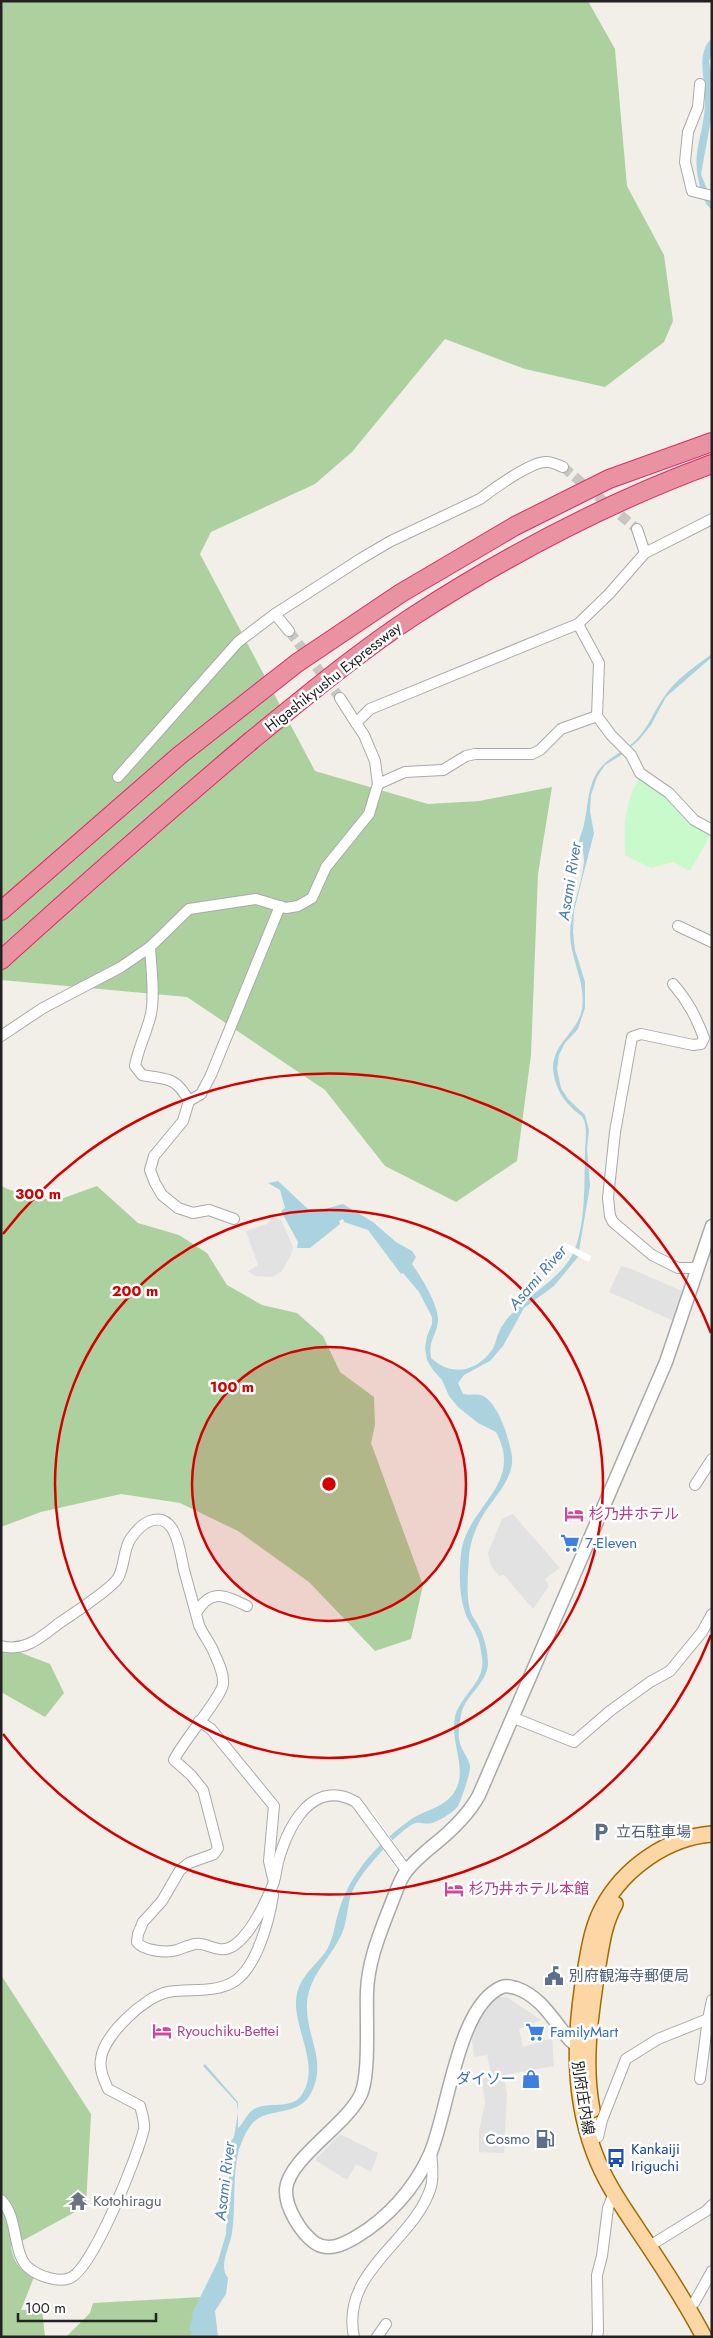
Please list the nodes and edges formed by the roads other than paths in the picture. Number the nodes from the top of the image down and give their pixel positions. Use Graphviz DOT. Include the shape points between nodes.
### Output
graph roads {
  1 [pos="700,84"];
  2 [pos="712,196"];
  3 [pos="712,442"];
  4 [pos="705,466"];
  5 [pos="563,468"];
  6 [pos="712,519"];
  7 [pos="637,529"];
  8 [pos="646,553"];
  9 [pos="275,614"];
  10 [pos="578,624"];
  11 [pos="289,631"];
  12 [pos="340,698"];
  13 [pos="597,716"];
  14 [pos="356,723"];
  15 [pos="118,777"];
  16 [pos="378,784"];
  17 [pos="712,830"];
  18 [pos="280,906"];
  19 [pos="1,911"];
  20 [pos="678,926"];
  21 [pos="712,942"];
  22 [pos="150,947"];
  23 [pos="1,960"];
  24 [pos="673,984"];
  25 [pos="1,1036"];
  26 [pos="701,1044"];
  27 [pos="712,1044"];
  28 [pos="189,1101"];
  29 [pos="234,1219"];
  30 [pos="712,1226"];
  31 [pos="709,1242"];
  32 [pos="698,1268"];
  33 [pos="712,1459"];
  34 [pos="695,1485"];
  35 [pos="247,1606"];
  36 [pos="196,1614"];
  37 [pos="712,1614"];
  38 [pos="1,1646"];
  39 [pos="514,1718"];
  40 [pos="199,1721"];
  41 [pos="712,1834"];
  42 [pos="712,1842"];
  43 [pos="404,1868"];
  44 [pos="274,1882"];
  45 [pos="712,2000"];
  46 [pos="708,2019"];
  47 [pos="582,2045"];
  48 [pos="700,2080"];
  49 [pos="598,2137"];
  50 [pos="431,2152"];
  51 [pos="614,2193"];
  52 [pos="1,2200"];
  53 [pos="712,2205"];
  54 [pos="656,2242"];
  55 [pos="712,2271"];
  56 [pos="694,2303"];
  57 [pos="386,2324"];
  58 [pos="712,2332"];
  59 [pos="354,2337"];
  60 [pos="377,2337"];
  61 [pos="597,2337"];
  62 [pos="704,2337"];
  1 -- 2 [label="street" via="698,108 688,132 685,162 692,191"];
  3 -- 19 [label="highway, Higashikyushu Expressway" via="609,479 515,526 401,593 297,663 180,755"];
  4 -- 23 [label="highway, Higashikyushu Expressway" via="614,504 530,546 411,618 313,690 190,792"];
  5 -- 9 [label="street" via="546,461 535,464 480,499 391,541"];
  6 -- 8 [label="street"];
  7 -- 8 [label="street"];
  8 -- 10 [label="street"];
  9 -- 11 [label="street"];
  9 -- 15 [label="street" via="238,642"];
  10 -- 13 [label="street" via="599,663"];
  10 -- 14 [label="street" via="370,708"];
  12 -- 14 [label="street"];
  13 -- 16 [label="street" via="561,728 532,754 475,754 443,770 405,772"];
  13 -- 17 [label="street" via="631,755 640,773 669,793 694,820"];
  14 -- 16 [label="street" via="375,761"];
  16 -- 18 [label="street" via="369,814 326,867 312,898 298,906"];
  18 -- 22 [label="street" via="256,899 189,909"];
  18 -- 28 [label="street" via="211,1075 201,1094"];
  20 -- 21 [label="street"];
  22 -- 25 [label="street" via="121,967 43,1008"];
  22 -- 28 [label="street" via="151,1011 135,1066 142,1076 166,1078 181,1087"];
  24 -- 26 [label="street" via="693,1012 704,1038"];
  26 -- 27 [label="street"];
  26 -- 32 [label="street" via="684,1044 641,1034 632,1037 615,1132 608,1198 613,1222 652,1254 678,1268"];
  28 -- 29 [label="street" via="184,1121 154,1156 150,1170 162,1195 178,1208 193,1213 209,1210"];
  30 -- 31 [label="street"];
  31 -- 32 [label="street"];
  32 -- 39 [label="street" via="666,1362"];
  33 -- 34 [label="street"];
  35 -- 36 [label="street" via="224,1596 212,1596 204,1600"];
  36 -- 38 [label="street" via="175,1535 164,1522 156,1519 145,1523 129,1540 118,1578 29,1644 14,1649"];
  36 -- 40 [label="street" via="214,1650 223,1685"];
  37 -- 39 [label="street" via="702,1632 670,1671 610,1711 574,1742"];
  39 -- 43 [label="street" via="471,1809"];
  40 -- 44 [label="street" via="211,1729 274,1806 269,1861"];
  40 -- 44 [label="street" via="174,1760 203,1790 218,1848 214,1854 180,1870 162,1901 143,1922 137,1942 142,1947 166,1951 194,1944 217,1950 230,1947 238,1942 258,1916"];
  41 -- 47 [label="main road, 別府庄内線" via="690,1838 661,1850 626,1876 608,1899 592,1933 579,2010"];
  42 -- 47 [label="main road, 別府庄内線" via="662,1859 629,1885 614,1906 604,1935"];
  43 -- 44 [label="street" via="356,1802 329,1796 318,1799 300,1815 287,1834"];
  43 -- 50 [label="street" via="371,1960 364,2087 352,2110 290,2177 286,2190 289,2207 314,2242 326,2247 342,2244 368,2230 389,2213 420,2173"];
  44 -- 52 [label="street" via="262,1938 242,1975 222,1986 152,1997 114,2032 104,2048 100,2061 108,2089 140,2106 144,2126 136,2154 97,2245 80,2272 69,2279 52,2278 29,2269 22,2259 9,2211"];
  45 -- 46 [label="street"];
  46 -- 48 [label="street"];
  46 -- 49 [label="street" via="658,2039 626,2059"];
  47 -- 49 [label="main road, 別府庄内線"];
  47 -- 50 [label="street" via="569,2039 545,2007 523,1991 506,1986 494,1991 467,2030"];
  47 -- 51 [label="main road, 別府庄内線" via="577,2077 588,2131 598,2162"];
  49 -- 54 [label="main road, 別府庄内線" via="614,2175"];
  50 -- 59 [label="street" via="430,2189 408,2226 373,2266 360,2288 351,2311"];
  51 -- 61 [label="street" via="608,2208 597,2275"];
  51 -- 62 [label="main road, 別府庄内線"];
  53 -- 54 [label="street"];
  54 -- 56 [label="main road, 別府庄内線"];
  55 -- 56 [label="street"];
  56 -- 58 [label="main road, 別府庄内線"];
  57 -- 60 [label="street"];
}
